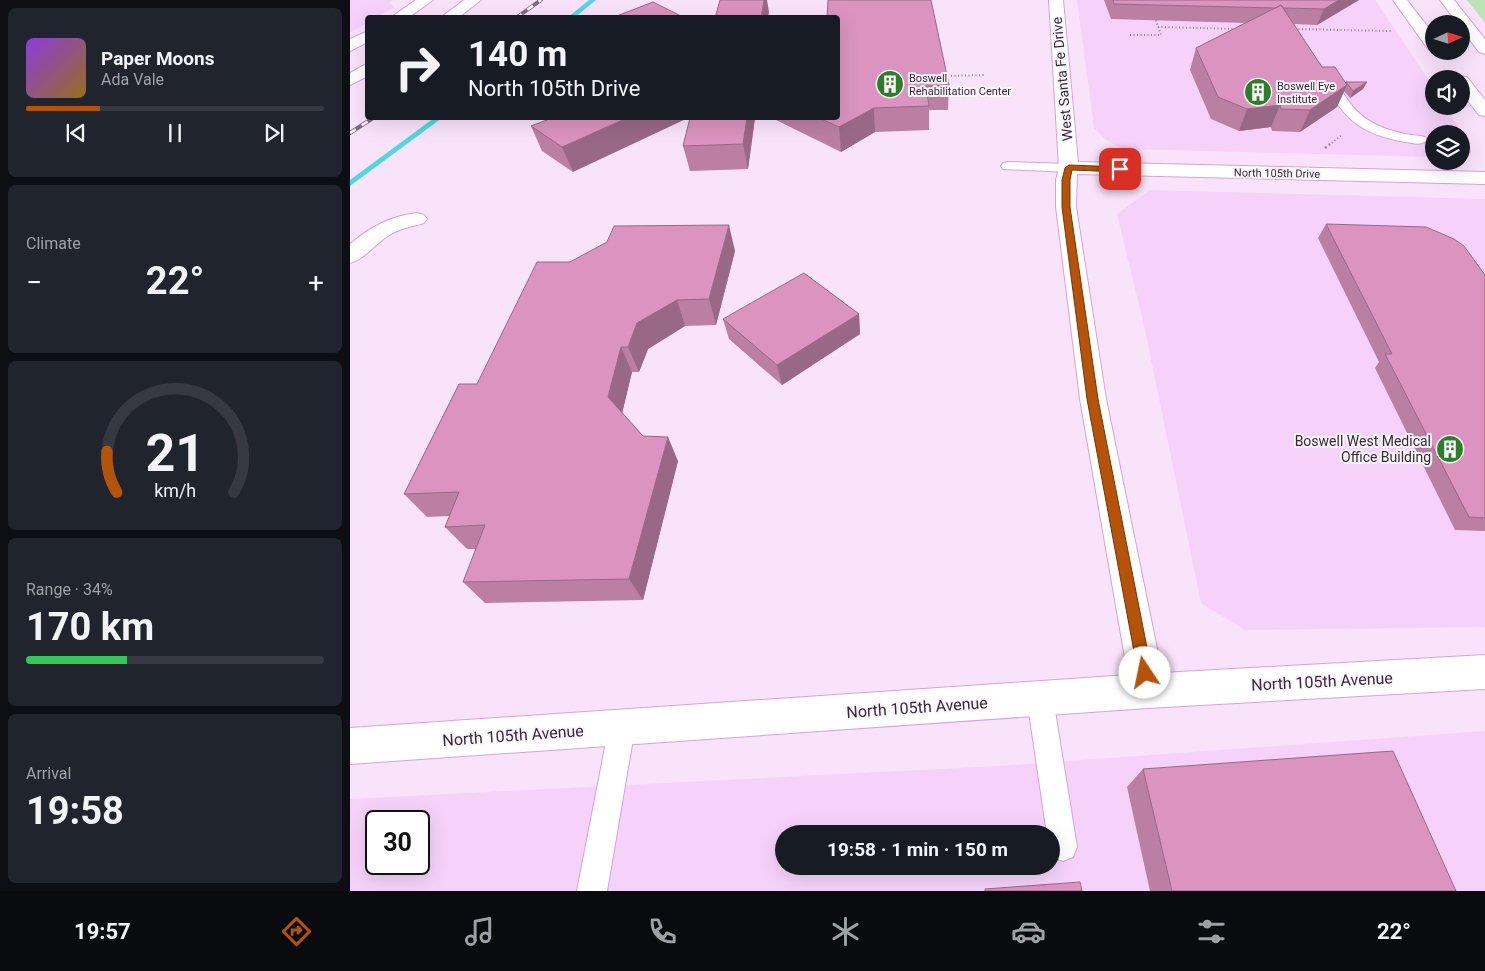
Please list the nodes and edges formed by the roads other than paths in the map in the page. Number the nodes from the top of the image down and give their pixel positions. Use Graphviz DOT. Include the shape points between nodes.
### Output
graph roads {
  1 [pos="426,0"];
  2 [pos="474,0"];
  3 [pos="1056,0"];
  4 [pos="1400,0"];
  5 [pos="1447,0"];
  6 [pos="402,15"];
  7 [pos="452,15"];
  8 [pos="365,37"];
  9 [pos="350,46"];
  10 [pos="1485,49"];
  11 [pos="1448,64"];
  12 [pos="1321,69"];
  13 [pos="365,70"];
  14 [pos="350,80"];
  15 [pos="1485,111"];
  16 [pos="1420,140"];
  17 [pos="1008,166"];
  18 [pos="1069,168"];
  19 [pos="1485,178"];
  20 [pos="417,219"];
  21 [pos="350,256"];
  22 [pos="1485,672"];
  23 [pos="1148,691"];
  24 [pos="1040,699"];
  25 [pos="622,727"];
  26 [pos="350,746"];
  27 [pos="1063,847"];
  28 [pos="592,891"];
  1 -- 6 [label="main road"];
  2 -- 7 [label="main road"];
  3 -- 18 [label="main road, West Santa Fe Drive"];
  4 -- 11 [label="main road"];
  5 -- 10 [label="main road"];
  8 -- 9 [label="main road"];
  11 -- 15 [label="main road"];
  12 -- 16 [label="lane" via="1347,110 1356,118 1391,135"];
  13 -- 14 [label="main road"];
  17 -- 18 [label="lane"];
  18 -- 19 [label="main road, North 105th Drive"];
  18 -- 23 [label="main road, West Santa Fe Drive" via="1066,207 1093,399"];
  20 -- 21 [label="main road" via="385,227"];
  22 -- 23 [label="main road, North 105th Avenue"];
  23 -- 24 [label="main road, North 105th Avenue"];
  24 -- 25 [label="main road, North 105th Avenue"];
  24 -- 27 [label="lane"];
  25 -- 26 [label="main road, North 105th Avenue"];
  25 -- 28 [label="lane"];
}
